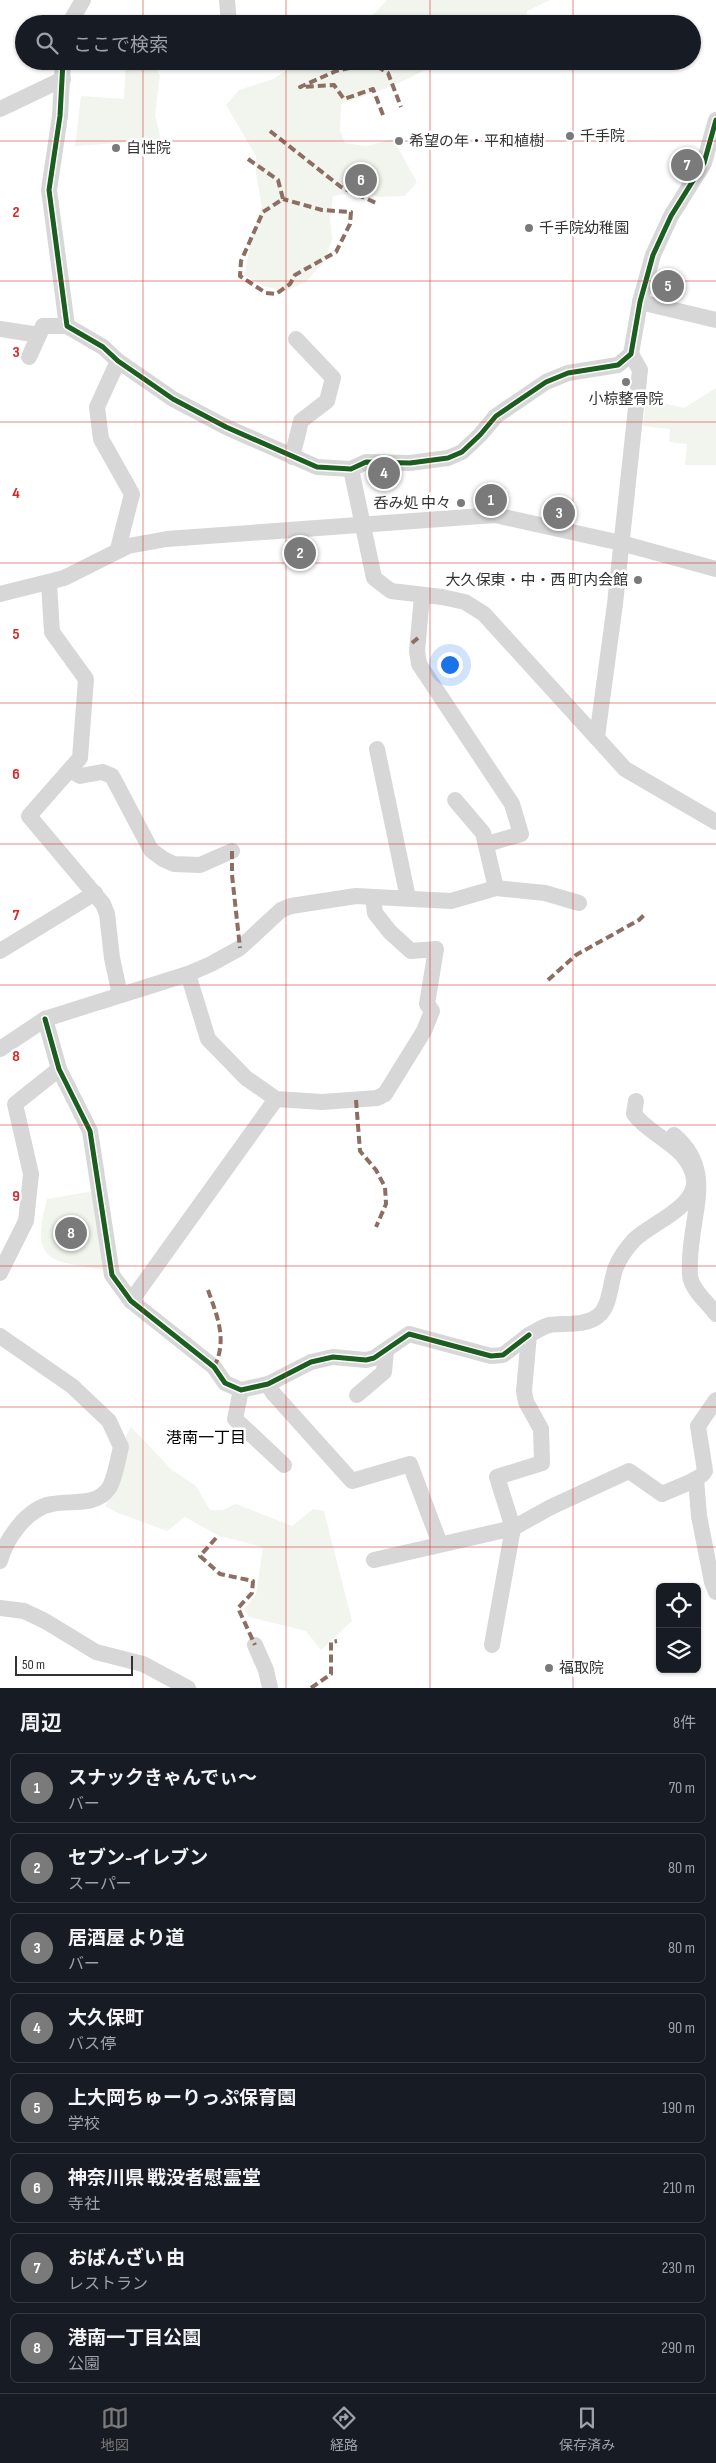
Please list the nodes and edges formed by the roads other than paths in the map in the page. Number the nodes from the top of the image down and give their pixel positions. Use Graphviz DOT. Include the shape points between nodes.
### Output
graph roads {
  1 [pos="82,0"];
  2 [pos="227,0"];
  3 [pos="74,15"];
  4 [pos="228,15"];
  5 [pos="63,70"];
  6 [pos="63,79"];
  7 [pos="0,109"];
  8 [pos="716,120"];
  9 [pos="710,166"];
  10 [pos="640,302"];
  11 [pos="716,320"];
  12 [pos="67,326"];
  13 [pos="0,329"];
  14 [pos="39,335"];
  15 [pos="296,339"];
  16 [pos="631,354"];
  17 [pos="29,357"];
  18 [pos="118,361"];
  19 [pos="292,457"];
  20 [pos="351,469"];
  21 [pos="362,525"];
  22 [pos="621,543"];
  23 [pos="118,549"];
  24 [pos="716,569"];
  25 [pos="49,584"];
  26 [pos="0,594"];
  27 [pos="422,596"];
  28 [pos="597,737"];
  29 [pos="377,749"];
  30 [pos="70,770"];
  31 [pos="455,800"];
  32 [pos="716,822"];
  33 [pos="487,844"];
  34 [pos="232,850"];
  35 [pos="496,888"];
  36 [pos="95,893"];
  37 [pos="373,896"];
  38 [pos="408,898"];
  39 [pos="579,902"];
  40 [pos="0,951"];
  41 [pos="188,974"];
  42 [pos="120,995"];
  43 [pos="45,1019"];
  44 [pos="0,1049"];
  45 [pos="59,1069"];
  46 [pos="276,1099"];
  47 [pos="0,1273"];
  48 [pos="132,1301"];
  49 [pos="716,1314"];
  50 [pos="529,1335"];
  51 [pos="0,1336"];
  52 [pos="386,1351"];
  53 [pos="268,1384"];
  54 [pos="241,1390"];
  55 [pos="357,1395"];
  56 [pos="716,1400"];
  57 [pos="284,1465"];
  58 [pos="696,1479"];
  59 [pos="514,1528"];
  60 [pos="440,1544"];
  61 [pos="374,1560"];
  62 [pos="0,1561"];
  63 [pos="716,1592"];
  64 [pos="0,1608"];
  65 [pos="255,1645"];
  66 [pos="492,1645"];
  67 [pos="188,1688"];
  68 [pos="270,1688"];
  1 -- 3 [label="street"];
  2 -- 4 [label="street"];
  5 -- 6 [label="street"];
  6 -- 7 [label="street"];
  6 -- 12 [label="street" via="49,190"];
  8 -- 9 [label="street"];
  9 -- 10 [label="street" via="671,216"];
  10 -- 11 [label="street"];
  10 -- 16 [label="street"];
  12 -- 14 [label="street" via="43,326"];
  12 -- 18 [label="street" via="103,346"];
  13 -- 14 [label="street"];
  14 -- 17 [label="street"];
  15 -- 19 [label="street" via="333,378 327,401 301,421"];
  16 -- 20 [label="street" via="618,365 568,373 546,382 496,416 462,452 448,458 410,463 366,462"];
  16 -- 22 [label="street" via="640,370"];
  18 -- 19 [label="street" via="173,398"];
  18 -- 23 [label="street" via="97,407 101,439 132,494"];
  19 -- 20 [label="street" via="317,467"];
  20 -- 21 [label="street"];
  21 -- 22 [label="street" via="495,515"];
  21 -- 23 [label="street" via="175,538"];
  21 -- 27 [label="street" via="374,578 391,591"];
  22 -- 24 [label="street"];
  22 -- 28 [label="street"];
  23 -- 25 [label="street"];
  25 -- 26 [label="street"];
  25 -- 30 [label="street" via="52,632 86,679 80,758"];
  27 -- 28 [label="street" via="465,602 484,614"];
  27 -- 33 [label="street" via="417,651 419,664 502,787 518,818 521,834"];
  28 -- 32 [label="street" via="625,768"];
  29 -- 38 [label="street"];
  30 -- 34 [label="street" via="80,776 102,772 112,776 151,850 163,859 174,864 200,865"];
  30 -- 36 [label="street" via="29,816"];
  31 -- 33 [label="street" via="483,833"];
  33 -- 35 [label="street"];
  35 -- 38 [label="street" via="451,901"];
  35 -- 39 [label="street" via="545,893"];
  36 -- 40 [label="street"];
  36 -- 42 [label="street" via="108,914"];
  37 -- 38 [label="street"];
  37 -- 41 [label="street" via="356,896 281,910 240,948"];
  37 -- 46 [label="street" via="375,913 390,932 412,951 436,948 427,1004 432,1011 424,1031 385,1094 377,1098 322,1102"];
  41 -- 42 [label="street"];
  41 -- 46 [label="street" via="208,1039 246,1078"];
  42 -- 43 [label="street"];
  43 -- 44 [label="street"];
  43 -- 45 [label="street"];
  45 -- 47 [label="street" via="15,1104 31,1174 26,1221"];
  45 -- 48 [label="street" via="90,1131 112,1275"];
  46 -- 48 [label="street"];
  48 -- 54 [label="street" via="214,1367 225,1383"];
  49 -- 50 [label="street" via="691,1280 690,1269 692,1240 706,1194 703,1163 695,1151 678,1137 649,1120 636,1101 634,1114 643,1126 674,1146 690,1163 693,1193 684,1204 635,1239 624,1251 599,1316 589,1321 547,1326"];
  50 -- 52 [label="street" via="504,1355 491,1356 409,1334"];
  50 -- 59 [label="street" via="524,1391 526,1402 541,1429 542,1463 497,1477"];
  51 -- 62 [label="street" via="72,1386 109,1421 121,1447 108,1488 92,1501 38,1508 17,1528 3,1549"];
  52 -- 53 [label="street" via="366,1360 333,1357 311,1362"];
  52 -- 55 [label="street" via="384,1372"];
  53 -- 54 [label="street"];
  53 -- 60 [label="street" via="352,1481 410,1464"];
  54 -- 57 [label="street" via="234,1419"];
  56 -- 58 [label="street" via="698,1426 705,1471"];
  58 -- 59 [label="street" via="662,1494 629,1471"];
  58 -- 63 [label="street" via="699,1516"];
  59 -- 60 [label="street"];
  59 -- 66 [label="street"];
  60 -- 61 [label="street"];
  64 -- 67 [label="street" via="24,1611 96,1652 143,1664"];
  65 -- 68 [label="street"];
}
